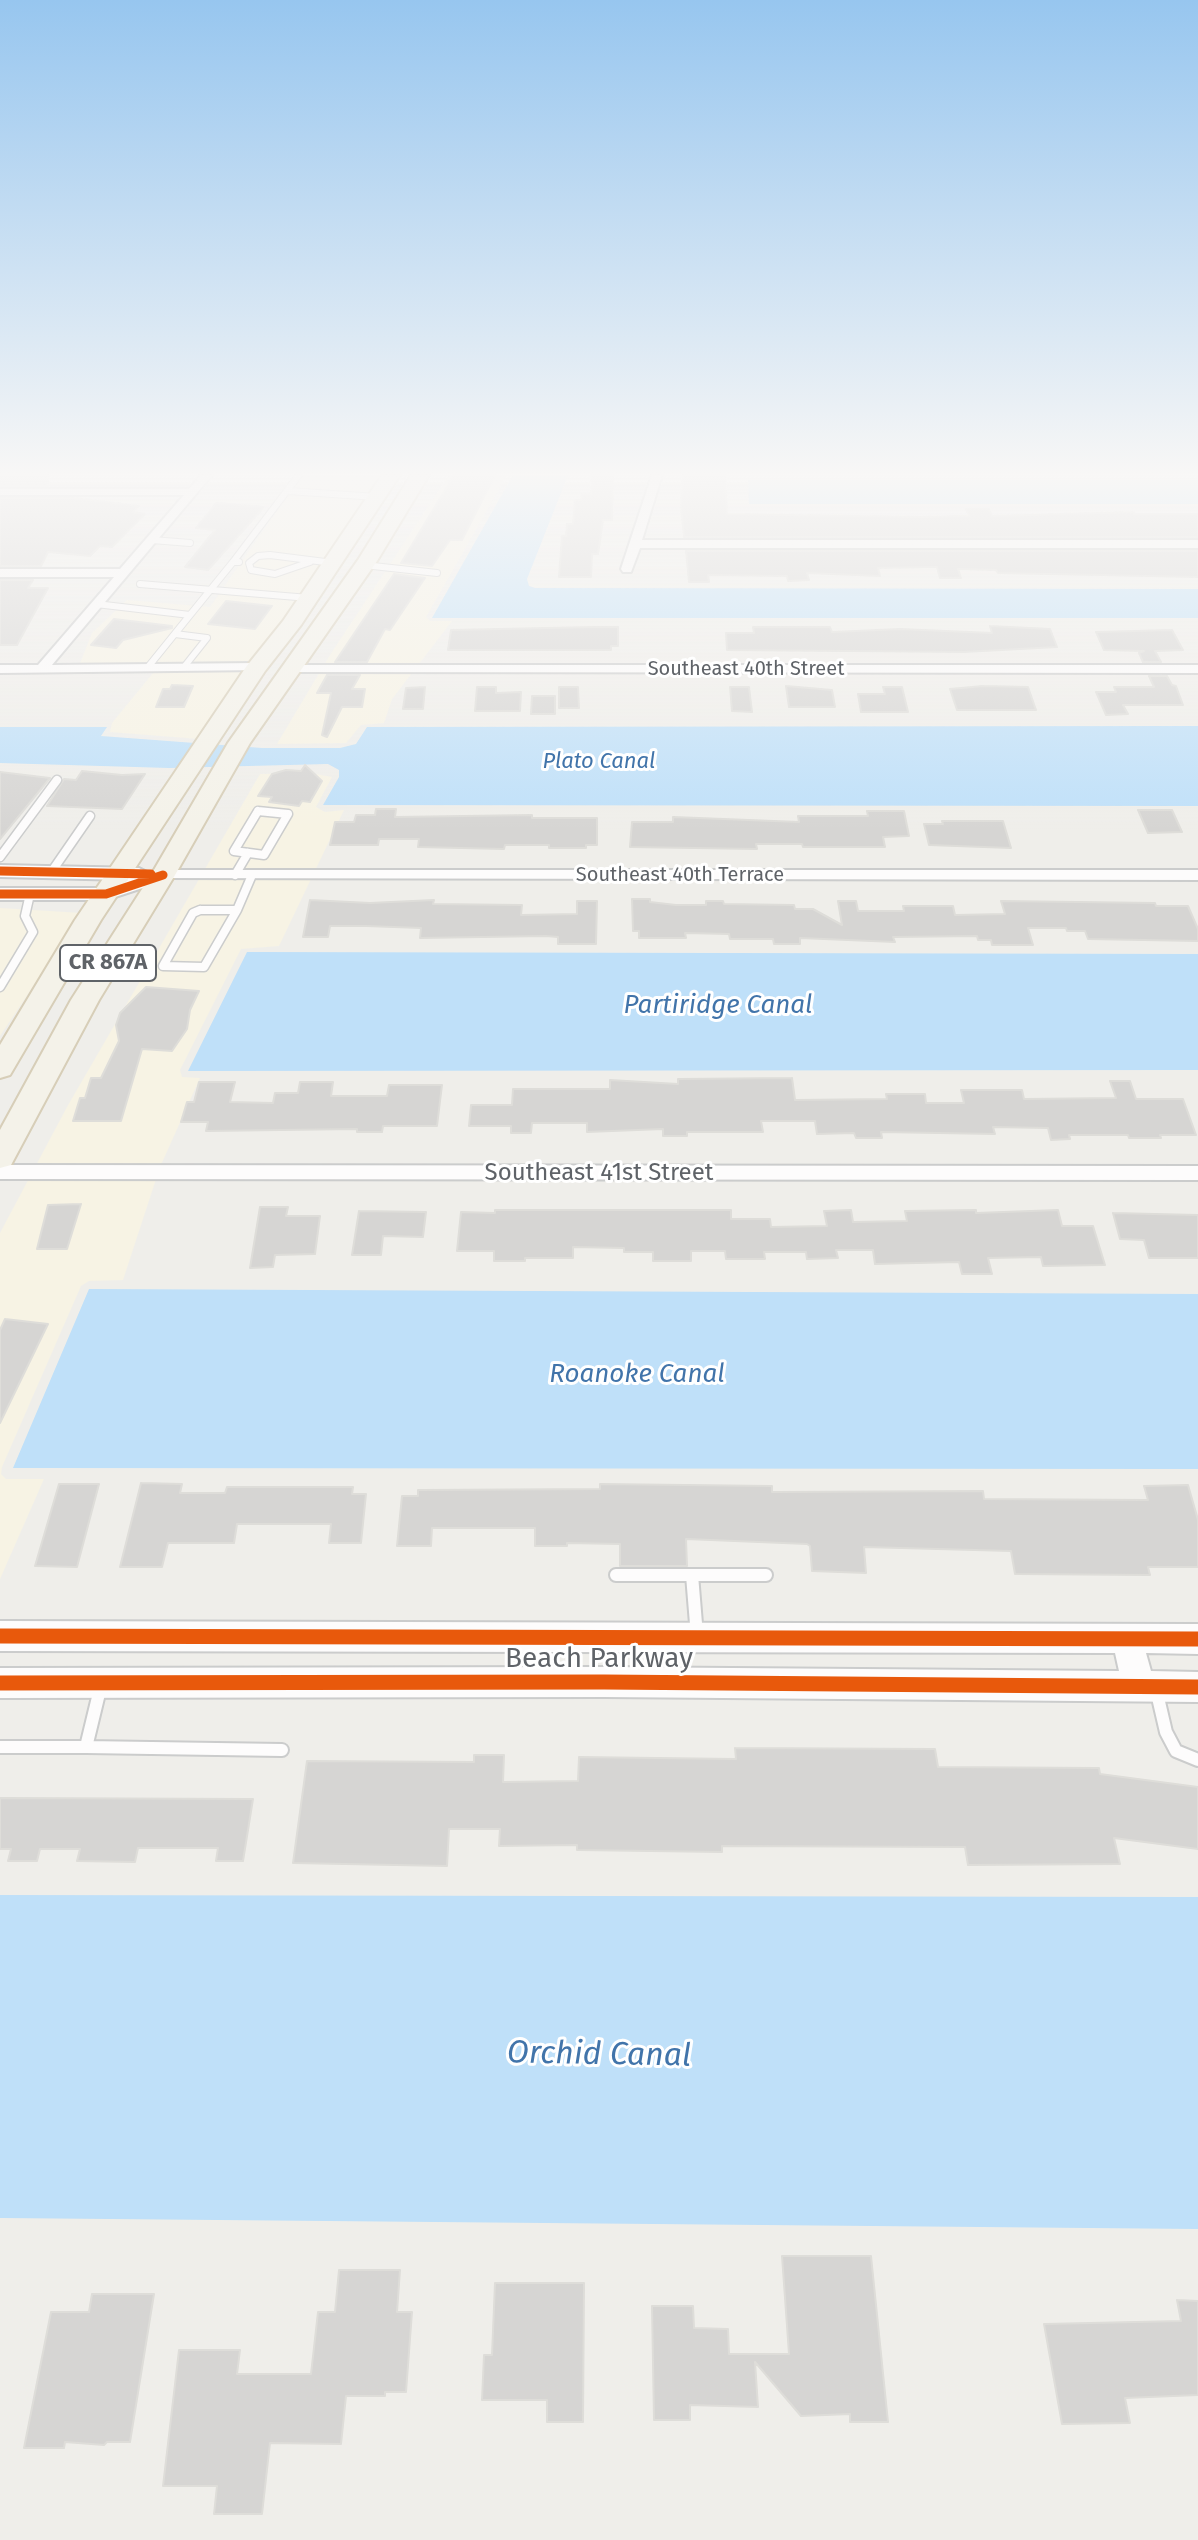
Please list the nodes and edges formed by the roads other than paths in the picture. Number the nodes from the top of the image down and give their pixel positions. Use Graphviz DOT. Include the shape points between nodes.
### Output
graph roads {
  1 [pos="105,594"];
  2 [pos="208,594"];
  3 [pos="266,594"];
  4 [pos="312,594"];
  5 [pos="345,594"];
  6 [pos="309,598"];
  7 [pos="96,604"];
  8 [pos="190,615"];
  9 [pos="175,634"];
  10 [pos="275,645"];
  11 [pos="148,667"];
  12 [pos="184,667"];
  13 [pos="257,667"];
  14 [pos="294,668"];
  15 [pos="0,669"];
  16 [pos="41,669"];
  17 [pos="1198,669"];
  18 [pos="275,694"];
  19 [pos="57,780"];
  20 [pos="90,816"];
  21 [pos="248,853"];
  22 [pos="0,857"];
  23 [pos="0,871"];
  24 [pos="52,871"];
  25 [pos="163,875"];
  26 [pos="244,875"];
  27 [pos="1198,875"];
  28 [pos="113,884"];
  29 [pos="0,894"];
  30 [pos="30,894"];
  31 [pos="237,910"];
  32 [pos="0,987"];
  33 [pos="0,1068"];
  34 [pos="0,1157"];
  35 [pos="0,1172"];
  36 [pos="1198,1173"];
  37 [pos="616,1575"];
  38 [pos="692,1575"];
  39 [pos="766,1575"];
  40 [pos="0,1636"];
  41 [pos="603,1638"];
  42 [pos="697,1638"];
  43 [pos="1127,1639"];
  44 [pos="1198,1639"];
  45 [pos="604,1682"];
  46 [pos="0,1683"];
  47 [pos="101,1683"];
  48 [pos="1147,1687"];
  49 [pos="1198,1687"];
  50 [pos="0,1747"];
  51 [pos="86,1747"];
  52 [pos="282,1750"];
  53 [pos="1198,1760"];
  1 -- 7 [label="street"];
  2 -- 8 [label="lane"];
  3 -- 6 [label="lane"];
  4 -- 6 [label="main road, CR 867A"];
  5 -- 14 [label="main road, CR 867A"];
  6 -- 10 [label="main road, CR 867A"];
  7 -- 8 [label="lane"];
  7 -- 16 [label="street"];
  8 -- 9 [label="lane"];
  9 -- 11 [label="lane"];
  9 -- 12 [label="lane" via="207,638"];
  10 -- 13 [label="main road, CR 867A"];
  10 -- 14 [label="main road" via="281,659"];
  11 -- 12 [label="street"];
  11 -- 16 [label="street"];
  12 -- 13 [label="street"];
  13 -- 18 [label="main road"];
  13 -- 28 [label="main road, CR 867A"];
  14 -- 17 [label="street, Southeast 40th Street"];
  14 -- 18 [label="main road, CR 867A"];
  15 -- 16 [label="street"];
  18 -- 25 [label="main road, CR 867A" via="239,743"];
  19 -- 22 [label="lane"];
  20 -- 24 [label="lane"];
  21 -- 21 [label="lane" via="264,855 288,814 258,811 234,851"];
  21 -- 26 [label="lane"];
  23 -- 24 [label="street"];
  24 -- 28 [label="street"];
  25 -- 26 [label="street, Southeast 40th Terrace"];
  25 -- 28 [label="street"];
  25 -- 34 [label="main road, CR 867A" via="85,1000"];
  26 -- 27 [label="street, Southeast 40th Terrace"];
  26 -- 31 [label="lane"];
  28 -- 30 [label="street"];
  28 -- 33 [label="main road, CR 867A"];
  29 -- 30 [label="street"];
  30 -- 32 [label="lane" via="25,916 33,932"];
  31 -- 31 [label="lane" via="193,913 163,966 204,967"];
  35 -- 36 [label="street, Southeast 41st Street"];
  37 -- 38 [label="lane"];
  38 -- 39 [label="lane"];
  38 -- 42 [label="lane"];
  40 -- 41 [label="street, Beach Parkway"];
  41 -- 42 [label="street, Beach Parkway"];
  41 -- 45 [label="street"];
  42 -- 43 [label="street, Beach Parkway"];
  43 -- 44 [label="street, Beach Parkway"];
  43 -- 48 [label="street"];
  45 -- 47 [label="street, Beach Parkway"];
  45 -- 48 [label="street, Beach Parkway"];
  46 -- 47 [label="street, Beach Parkway"];
  47 -- 51 [label="lane"];
  48 -- 49 [label="street, Beach Parkway"];
  48 -- 53 [label="lane" via="1176,1751"];
  50 -- 51 [label="lane"];
  51 -- 52 [label="lane"];
}
